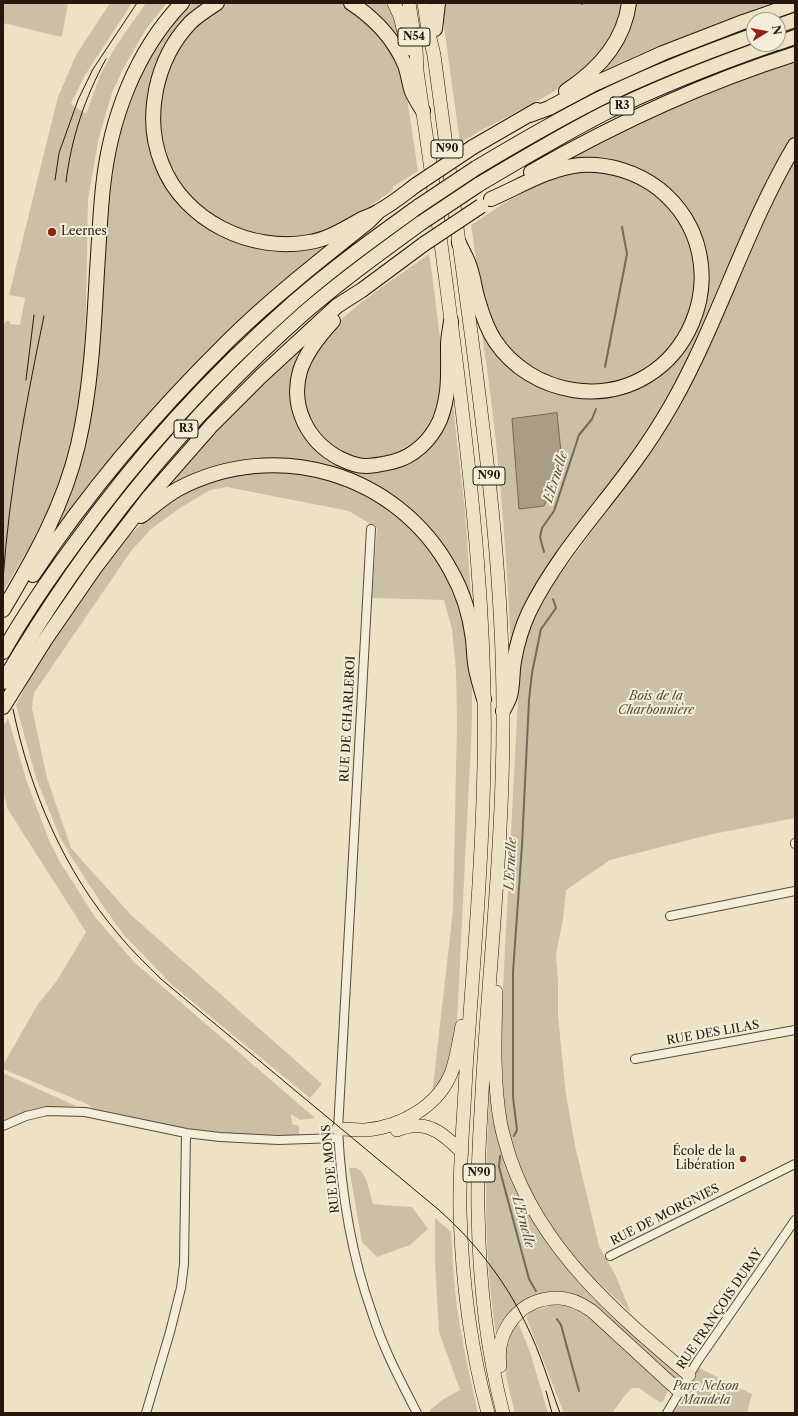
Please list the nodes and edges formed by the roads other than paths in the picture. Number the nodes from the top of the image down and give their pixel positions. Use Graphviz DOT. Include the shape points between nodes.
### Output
graph roads {
  1 [pos="182,3"];
  2 [pos="217,3"];
  3 [pos="351,3"];
  4 [pos="394,3"];
  5 [pos="409,3"];
  6 [pos="424,3"];
  7 [pos="432,3"];
  8 [pos="438,3"];
  9 [pos="629,3"];
  10 [pos="795,4"];
  11 [pos="435,29"];
  12 [pos="746,38"];
  13 [pos="751,52"];
  14 [pos="795,54"];
  15 [pos="434,55"];
  16 [pos="417,71"];
  17 [pos="423,111"];
  18 [pos="530,114"];
  19 [pos="795,144"];
  20 [pos="486,202"];
  21 [pos="378,212"];
  22 [pos="459,242"];
  23 [pos="362,290"];
  24 [pos="451,321"];
  25 [pos="371,529"];
  26 [pos="123,532"];
  27 [pos="3,610"];
  28 [pos="3,620"];
  29 [pos="3,652"];
  30 [pos="3,682"];
  31 [pos="484,699"];
  32 [pos="3,707"];
  33 [pos="503,711"];
  34 [pos="795,891"];
  35 [pos="350,910"];
  36 [pos="670,916"];
  37 [pos="492,945"];
  38 [pos="470,1008"];
  39 [pos="795,1030"];
  40 [pos="635,1059"];
  41 [pos="3,1126"];
  42 [pos="186,1133"];
  43 [pos="338,1133"];
  44 [pos="462,1152"];
  45 [pos="795,1164"];
  46 [pos="795,1220"];
  47 [pos="610,1256"];
  48 [pos="689,1375"];
  49 [pos="679,1391"];
  50 [pos="500,1400"];
  51 [pos="146,1413"];
  52 [pos="417,1413"];
  53 [pos="488,1413"];
  54 [pos="503,1413"];
  55 [pos="667,1413"];
  1 -- 27 [label="highway" via="145,52 123,96 103,186 89,377 78,445 71,471 43,539"];
  2 -- 21 [label="highway" via="190,22 175,42 157,85 153,108 154,135 162,164 174,186 191,208 221,228 245,238 274,244 311,242 326,238"];
  3 -- 17 [label="highway" via="363,10 394,44 405,66 413,93"];
  4 -- 16 [label="highway"];
  5 -- 16 [label="highway, N54"];
  6 -- 15 [label="highway, N54"];
  7 -- 11 [label="highway, N90"];
  8 -- 11 [label="highway"];
  9 -- 18 [label="highway" via="618,38 602,61 575,85"];
  10 -- 18 [label="highway" via="663,53 594,84 549,108"];
  11 -- 15 [label="highway, N90"];
  12 -- 29 [label="highway, R3, bridge" via="599,99 524,139 419,206 295,301 240,351 138,461 48,580"];
  13 -- 30 [label="highway, R3, bridge" via="672,83 606,113 531,153 421,223 363,265 304,313 250,363 151,468 62,586"];
  14 -- 20 [label="highway" via="759,65 640,115 541,166 503,188"];
  15 -- 22 [label="highway, N90"];
  16 -- 17 [label="highway, N90"];
  17 -- 24 [label="highway, N90"];
  18 -- 21 [label="highway, bridge" via="473,147"];
  19 -- 33 [label="highway" via="779,172 703,342 672,403 652,438 563,555 529,612 520,634 510,696"];
  20 -- 22 [label="highway" via="547,173 578,166 614,168 649,182 666,195 688,223 697,243 702,265 698,307 692,326 681,344 667,361 651,373 619,387 580,391 560,388 541,381 507,356 495,341 485,321 471,270"];
  20 -- 23 [label="highway, bridge"];
  21 -- 28 [label="highway" via="274,299 176,395 129,447 82,506"];
  22 -- 33 [label="highway, N90" via="493,516 501,627"];
  23 -- 24 [label="highway" via="323,331 309,352 300,371 297,394 306,429 329,453 347,462 364,466 401,460 415,452 432,436 447,399"];
  23 -- 26 [label="highway" via="337,306 212,425 153,492"];
  24 -- 31 [label="highway, N90" via="477,546"];
  25 -- 35 [label="street, RUE DE CHARLEROI"];
  26 -- 31 [label="highway" via="157,503 177,490 202,478 251,466 277,464 327,471 369,488 392,502 426,533 451,570 469,617 476,669"];
  26 -- 32 [label="highway" via="44,640"];
  31 -- 38 [label="highway, N90" via="483,788"];
  33 -- 37 [label="highway, N90"];
  34 -- 36 [label="street"];
  35 -- 43 [label="street, RUE DE MONS"];
  37 -- 48 [label="highway" via="496,966 497,1094 500,1121 518,1180 531,1206 567,1260 608,1303"];
  37 -- 50 [label="highway, N90" via="486,1007 478,1210 482,1286"];
  38 -- 43 [label="highway" via="462,1026 452,1072 442,1090 431,1102 401,1122"];
  38 -- 44 [label="highway, N90"];
  39 -- 40 [label="street, RUE DES LILAS"];
  41 -- 42 [label="street" via="46,1111 85,1112"];
  42 -- 43 [label="street" via="278,1140"];
  42 -- 51 [label="street" via="184,1264 181,1288"];
  43 -- 44 [label="highway" via="383,1134 414,1125 430,1127 444,1135"];
  43 -- 52 [label="street, RUE DE MONS" via="344,1195 355,1258 386,1350"];
  44 -- 53 [label="highway, N90" via="460,1210 464,1287 473,1349"];
  45 -- 47 [label="street, RUE DE MORGNIES"];
  46 -- 48 [label="street, RUE FRANÇOIS DURAY"];
  48 -- 49 [label="street, RUE FRANÇOIS DURAY"];
  49 -- 50 [label="highway" via="592,1311 577,1302 549,1298 526,1307 508,1323 500,1350"];
  49 -- 55 [label="street, RUE FRANÇOIS DURAY"];
  50 -- 54 [label="highway, N90"];
}
